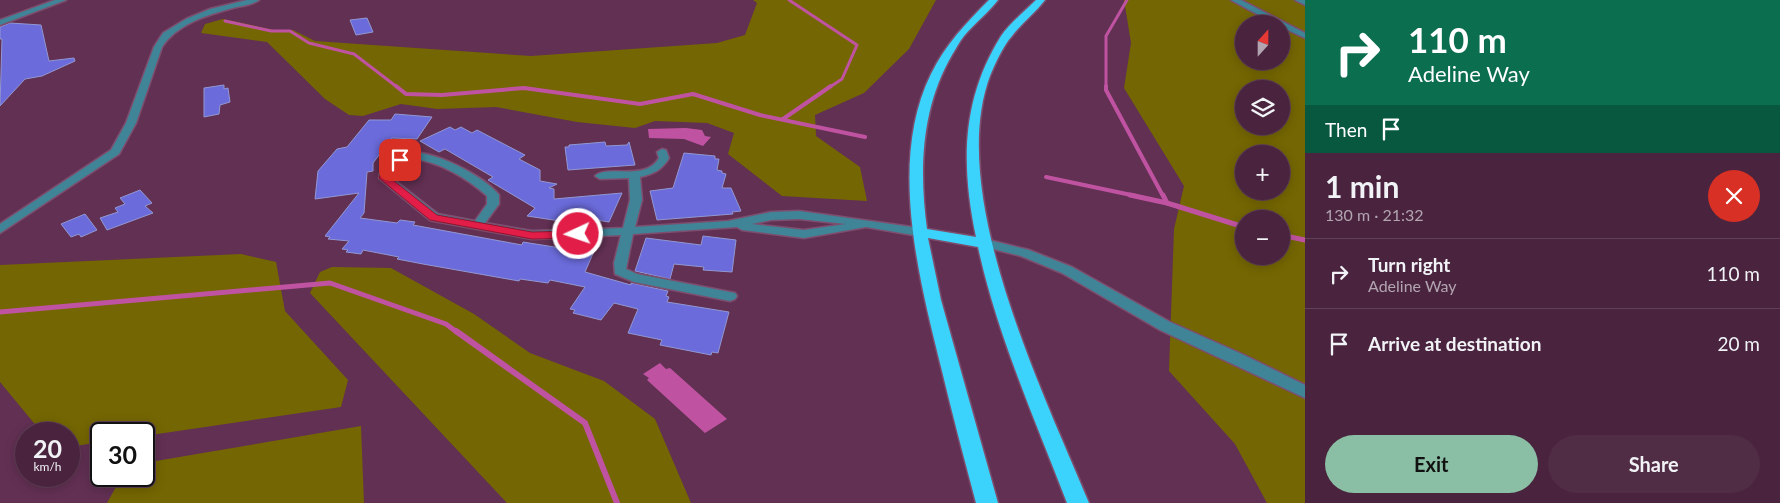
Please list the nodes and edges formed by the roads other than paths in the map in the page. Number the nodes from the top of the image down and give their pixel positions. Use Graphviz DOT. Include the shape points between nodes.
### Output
graph roads {
  1 [pos="62,0"];
  2 [pos="255,0"];
  3 [pos="994,0"];
  4 [pos="1041,0"];
  5 [pos="1235,0"];
  6 [pos="1299,0"];
  7 [pos="1305,3"];
  8 [pos="0,24"];
  9 [pos="1305,36"];
  10 [pos="396,145"];
  11 [pos="662,152"];
  12 [pos="406,158"];
  13 [pos="634,173"];
  14 [pos="600,176"];
  15 [pos="800,215"];
  16 [pos="728,225"];
  17 [pos="477,226"];
  18 [pos="873,226"];
  19 [pos="0,229"];
  20 [pos="628,231"];
  21 [pos="919,232"];
  22 [pos="804,234"];
  23 [pos="985,243"];
  24 [pos="730,296"];
  25 [pos="1305,392"];
  26 [pos="987,503"];
  27 [pos="1078,503"];
  1 -- 8 [label="street"];
  2 -- 19 [label="street" via="213,11 166,35 158,47 131,123 115,152"];
  3 -- 21 [label="highway" via="962,31 944,59 924,104 916,148"];
  4 -- 23 [label="highway" via="1015,24 995,51 978,101 972,179"];
  5 -- 9 [label="street"];
  6 -- 7 [label="street"];
  10 -- 12 [label="street"];
  11 -- 13 [label="street" via="664,160 659,167"];
  12 -- 17 [label="street" via="421,156 438,160 492,193 493,204"];
  12 -- 17 [label="street" via="386,169 383,175 386,180 434,218"];
  13 -- 14 [label="street"];
  13 -- 20 [label="street" via="637,196"];
  15 -- 16 [label="street" via="771,216"];
  15 -- 18 [label="street"];
  15 -- 22 [label="street"];
  16 -- 20 [label="street"];
  16 -- 22 [label="street"];
  17 -- 20 [label="street" via="542,236"];
  18 -- 21 [label="street"];
  18 -- 22 [label="street"];
  20 -- 24 [label="street" via="620,267 626,275"];
  21 -- 23 [label="highway"];
  21 -- 26 [label="highway" via="932,301"];
  23 -- 25 [label="street" via="1025,253 1067,270 1165,326"];
  23 -- 27 [label="highway" via="1002,306"];
}
